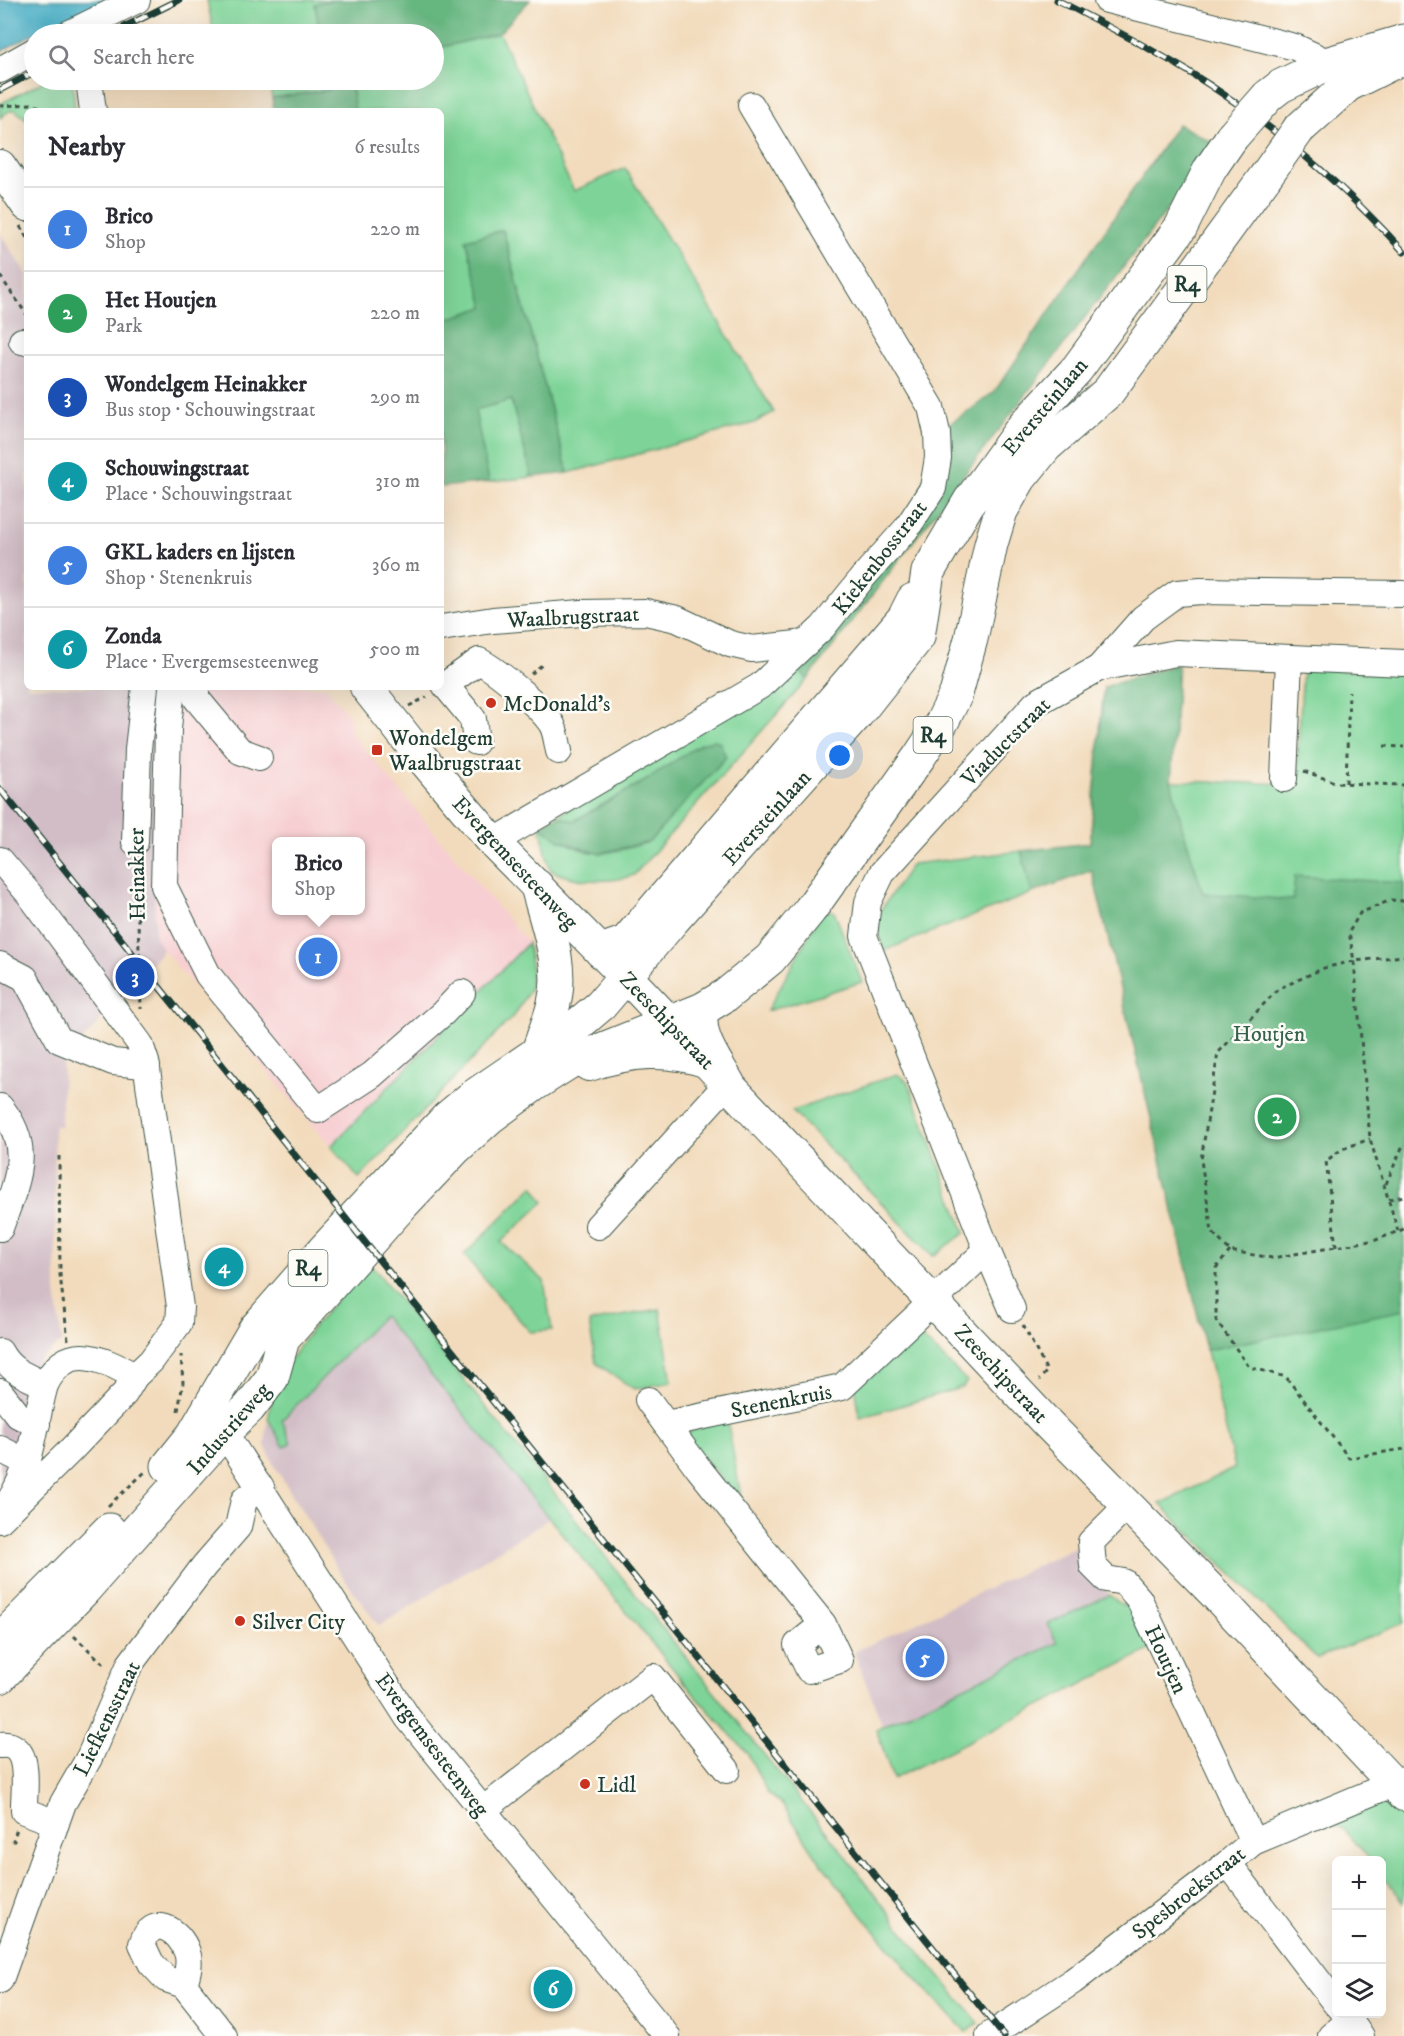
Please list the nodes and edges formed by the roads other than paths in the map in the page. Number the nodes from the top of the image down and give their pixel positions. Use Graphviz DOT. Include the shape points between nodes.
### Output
graph roads {
  1 [pos="137,0"];
  2 [pos="1107,0"];
  3 [pos="93,24"];
  4 [pos="1404,41"];
  5 [pos="24,57"];
  6 [pos="1404,57"];
  7 [pos="1329,63"];
  8 [pos="0,70"];
  9 [pos="90,90"];
  10 [pos="752,105"];
  11 [pos="93,108"];
  12 [pos="0,166"];
  13 [pos="24,201"];
  14 [pos="928,572"];
  15 [pos="1404,594"];
  16 [pos="449,634"];
  17 [pos="806,642"];
  18 [pos="1289,659"];
  19 [pos="1404,663"];
  20 [pos="1099,668"];
  21 [pos="145,690"];
  22 [pos="172,690"];
  23 [pos="196,690"];
  24 [pos="368,690"];
  25 [pos="476,742"];
  26 [pos="559,751"];
  27 [pos="259,758"];
  28 [pos="1285,771"];
  29 [pos="135,842"];
  30 [pos="493,842"];
  31 [pos="0,860"];
  32 [pos="537,886"];
  33 [pos="601,951"];
  34 [pos="0,965"];
  35 [pos="625,976"];
  36 [pos="462,993"];
  37 [pos="703,1009"];
  38 [pos="670,1022"];
  39 [pos="538,1052"];
  40 [pos="146,1065"];
  41 [pos="718,1073"];
  42 [pos="535,1084"];
  43 [pos="0,1107"];
  44 [pos="447,1118"];
  45 [pos="598,1226"];
  46 [pos="0,1228"];
  47 [pos="987,1250"];
  48 [pos="934,1301"];
  49 [pos="1012,1309"];
  50 [pos="0,1352"];
  51 [pos="135,1376"];
  52 [pos="45,1384"];
  53 [pos="0,1392"];
  54 [pos="648,1400"];
  55 [pos="0,1424"];
  56 [pos="666,1424"];
  57 [pos="224,1432"];
  58 [pos="33,1442"];
  59 [pos="0,1449"];
  60 [pos="261,1487"];
  61 [pos="1128,1505"];
  62 [pos="0,1515"];
  63 [pos="0,1520"];
  64 [pos="823,1624"];
  65 [pos="0,1640"];
  66 [pos="0,1677"];
  67 [pos="0,1744"];
  68 [pos="727,1770"];
  69 [pos="1400,1786"];
  70 [pos="483,1810"];
  71 [pos="56,1823"];
  72 [pos="1253,1842"];
  73 [pos="1228,1863"];
  74 [pos="0,1980"];
  75 [pos="184,1985"];
  76 [pos="1344,2022"];
  77 [pos="224,2036"];
  78 [pos="667,2036"];
  79 [pos="989,2036"];
  1 -- 3 [label="street"];
  2 -- 7 [label="street" via="1295,47"];
  4 -- 7 [label="highway, R4"];
  5 -- 8 [label="street"];
  6 -- 37 [label="highway, Eversteinlaan / R4, bridge" via="1348,85 1299,129 1108,392 1046,446 1020,478 1001,511 956,693 942,722 810,910 770,959"];
  7 -- 14 [label="highway, Eversteinlaan / R4, bridge" via="1281,86 1232,137 1210,169 1182,227 1077,369 1023,427 969,502"];
  9 -- 11 [label="street"];
  10 -- 17 [label="street, Kiekenbosstraat" via="931,408 937,433 933,488 908,528"];
  12 -- 13 [label="main road"];
  14 -- 33 [label="highway" via="904,618 634,933 626,942"];
  14 -- 35 [label="highway, Eversteinlaan / R4" via="918,637 838,736"];
  15 -- 20 [label="street" via="1177,593 1143,618"];
  16 -- 17 [label="street, Waalbrugstraat" via="581,613 646,612 752,649"];
  17 -- 30 [label="street, Kiekenbosstraat" via="760,686"];
  18 -- 19 [label="street, Viaductstraat"];
  18 -- 20 [label="street, Viaductstraat" via="1176,653"];
  18 -- 28 [label="street"];
  20 -- 47 [label="street, Viaductstraat" via="1036,704 882,873 868,902 864,936"];
  21 -- 29 [label="street, Heinakker"];
  22 -- 36 [label="street" via="164,886 208,975 318,1110 372,1075"];
  23 -- 27 [label="street" via="196,698 240,751"];
  24 -- 30 [label="main road, Evergemsesteenweg"];
  25 -- 26 [label="street" via="473,719 445,685 479,661 526,697 552,724"];
  30 -- 32 [label="main road, Evergemsesteenweg"];
  31 -- 40 [label="street" via="140,1044"];
  32 -- 33 [label="main road, Evergemsesteenweg"];
  32 -- 39 [label="highway" via="556,973 555,1001"];
  33 -- 35 [label="main road, Zeeschipstraat"];
  34 -- 40 [label="street" via="25,978 59,1040 113,1062"];
  35 -- 38 [label="main road, Zeeschipstraat"];
  35 -- 39 [label="highway, Eversteinlaan / R4" via="575,1028"];
  35 -- 42 [label="main road" via="616,1009"];
  37 -- 38 [label="highway, R4"];
  37 -- 41 [label="highway" via="700,1026"];
  38 -- 41 [label="main road, Zeeschipstraat"];
  38 -- 42 [label="highway, R4" via="568,1063"];
  39 -- 44 [label="highway, Eversteinlaan / R4"];
  40 -- 51 [label="street" via="178,1288 179,1323"];
  41 -- 42 [label="main road" via="686,1055 649,1052 600,1061"];
  41 -- 45 [label="street"];
  41 -- 48 [label="main road, Zeeschipstraat"];
  42 -- 57 [label="highway, Industrieweg / R4" via="456,1148 402,1205 283,1339 272,1378"];
  43 -- 46 [label="street" via="18,1137 21,1156 19,1176"];
  44 -- 65 [label="highway, Industrieweg / R4" via="255,1329 193,1435 172,1461"];
  47 -- 48 [label="street"];
  47 -- 49 [label="street"];
  48 -- 56 [label="street, Stenenkruis" via="842,1387"];
  48 -- 61 [label="main road, Zeeschipstraat"];
  50 -- 52 [label="street" via="15,1371"];
  51 -- 52 [label="street" via="103,1359 88,1356 61,1363"];
  51 -- 63 [label="street" via="125,1393"];
  52 -- 58 [label="street"];
  53 -- 58 [label="street"];
  54 -- 56 [label="street"];
  55 -- 58 [label="street"];
  56 -- 64 [label="street"];
  57 -- 60 [label="street, Evergemsesteenweg"];
  57 -- 66 [label="highway, Industrieweg / R4" via="84,1590"];
  58 -- 59 [label="street"];
  58 -- 62 [label="street" via="20,1484"];
  60 -- 70 [label="street, Evergemsesteenweg" via="408,1718"];
  60 -- 71 [label="street, Liefkensstraat" via="244,1500 238,1527 130,1664"];
  61 -- 69 [label="main road, Zeeschipstraat"];
  61 -- 72 [label="street, Houtjen" via="1091,1542 1093,1566 1106,1579 1124,1582 1139,1599"];
  67 -- 71 [label="street" via="16,1748 21,1756 26,1775 24,1811"];
  68 -- 70 [label="street" via="653,1677"];
  69 -- 72 [label="street, Spesbroekstraat"];
  70 -- 78 [label="street, Evergemsesteenweg"];
  71 -- 74 [label="street, Liefkensstraat"];
  72 -- 73 [label="street, Spesbroekstraat"];
  73 -- 76 [label="street"];
  73 -- 79 [label="street, Spesbroekstraat" via="1073,1982"];
  75 -- 77 [label="street"];
}
